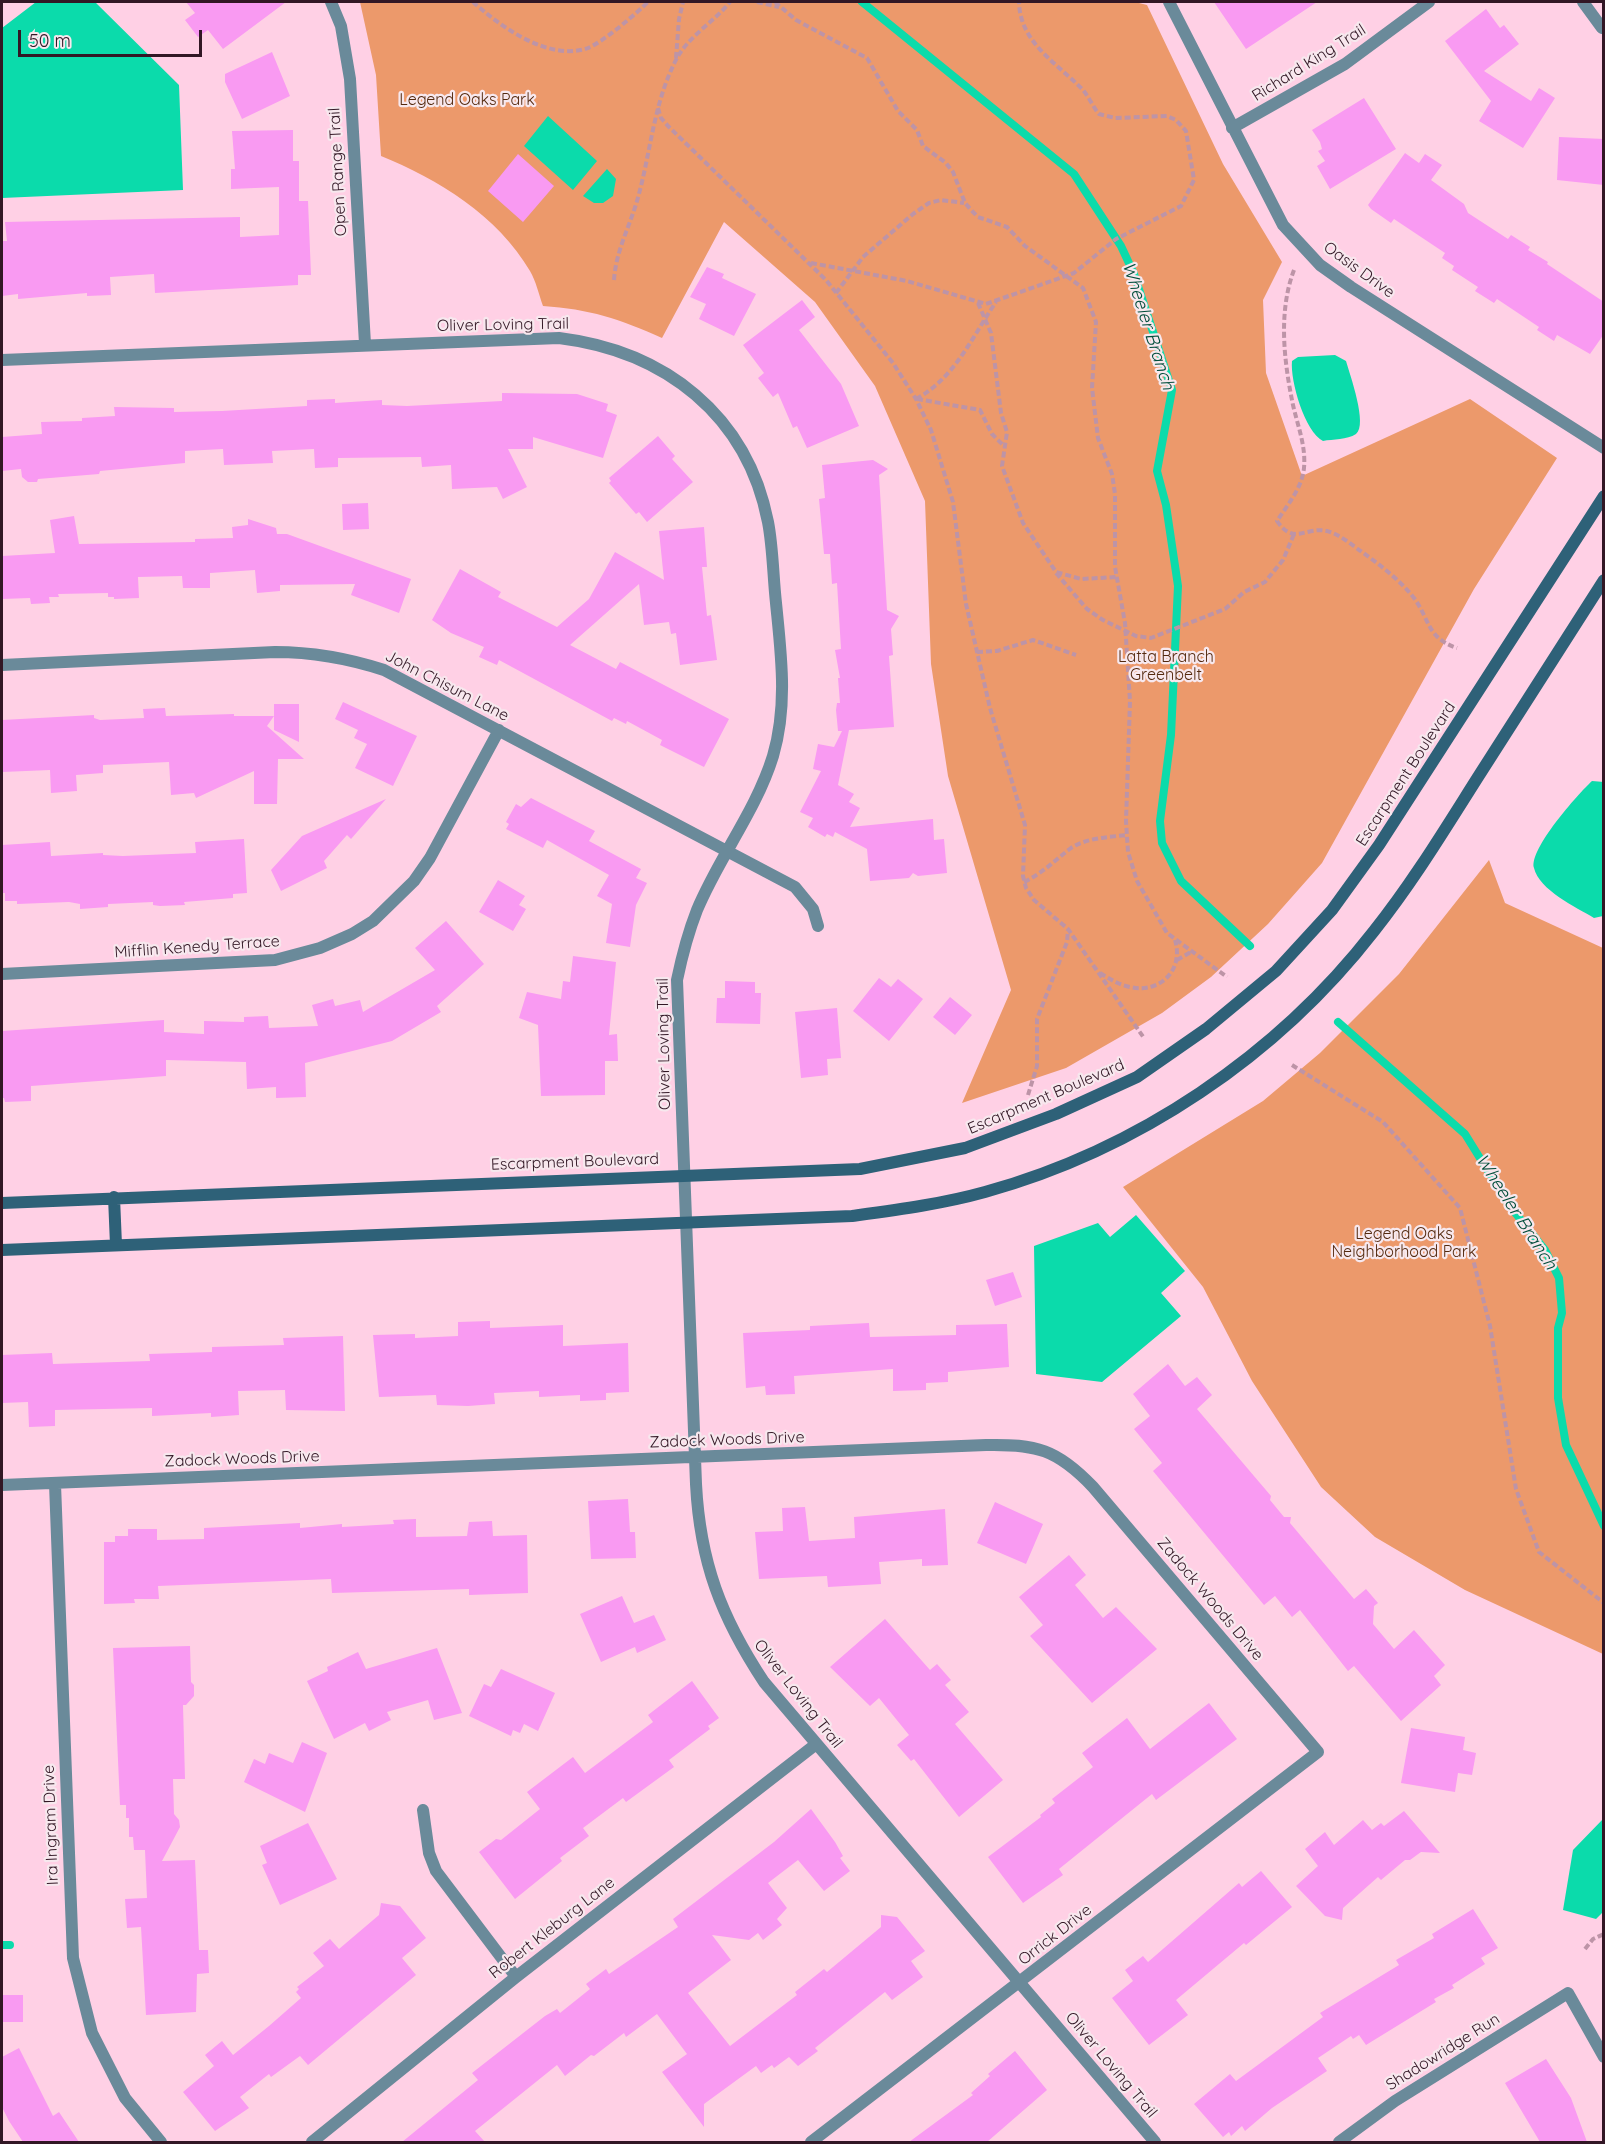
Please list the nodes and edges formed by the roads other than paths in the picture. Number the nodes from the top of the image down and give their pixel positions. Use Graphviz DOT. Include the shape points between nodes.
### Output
graph roads {
  1 [pos="331,2"];
  2 [pos="1169,2"];
  3 [pos="1429,2"];
  4 [pos="1583,2"];
  5 [pos="1602,28"];
  6 [pos="1232,128"];
  7 [pos="365,344"];
  8 [pos="2,360"];
  9 [pos="1604,448"];
  10 [pos="1604,496"];
  11 [pos="1604,580"];
  12 [pos="2,665"];
  13 [pos="499,730"];
  14 [pos="728,850"];
  15 [pos="818,926"];
  16 [pos="2,974"];
  17 [pos="684,1175"];
  18 [pos="114,1197"];
  19 [pos="2,1203"];
  20 [pos="686,1222"];
  21 [pos="117,1245"];
  22 [pos="2,1250"];
  23 [pos="695,1458"];
  24 [pos="55,1484"];
  25 [pos="2,1485"];
  26 [pos="815,1745"];
  27 [pos="1318,1752"];
  28 [pos="423,1810"];
  29 [pos="516,1977"];
  30 [pos="1020,1982"];
  31 [pos="1604,2057"];
  32 [pos="161,2142"];
  33 [pos="312,2142"];
  34 [pos="811,2142"];
  35 [pos="1155,2142"];
  36 [pos="1339,2142"];
  1 -- 7 [label="street, Open Range Trail" via="341,26 350,79"];
  2 -- 6 [label="street, Oasis Drive"];
  3 -- 6 [label="street, Richard King Trail" via="1345,64"];
  4 -- 5 [label="street"];
  6 -- 9 [label="street, Oasis Drive" via="1283,225 1320,265"];
  7 -- 8 [label="street, Oliver Loving Trail"];
  7 -- 14 [label="street, Oliver Loving Trail" via="531,338 584,341 632,355 662,370 688,387 724,424 743,454 768,522 783,672 773,754 763,783"];
  10 -- 17 [label="main road, Escarpment Boulevard" via="1379,845 1332,910 1276,971 1206,1029 1137,1077 1056,1114 965,1148 860,1169"];
  11 -- 20 [label="main road" via="1427,858 1373,933 1330,983 1275,1036 1214,1084 1138,1131 1061,1166 985,1192 852,1216"];
  12 -- 13 [label="street, John Chisum Lane" via="275,652 333,656 384,670"];
  13 -- 14 [label="street, John Chisum Lane"];
  13 -- 16 [label="street, Mifflin Kenedy Terrace" via="430,858 373,921 352,934 320,948 275,960"];
  14 -- 15 [label="street, John Chisum Lane" via="795,887 813,909"];
  14 -- 17 [label="street, Oliver Loving Trail" via="687,936 677,980"];
  17 -- 18 [label="main road, Escarpment Boulevard"];
  17 -- 20 [label="street, Oliver Loving Trail"];
  18 -- 19 [label="main road, Escarpment Boulevard"];
  18 -- 21 [label="main road"];
  20 -- 21 [label="main road"];
  20 -- 23 [label="street, Oliver Loving Trail"];
  21 -- 22 [label="main road"];
  23 -- 24 [label="street, Zadock Woods Drive"];
  23 -- 26 [label="street, Oliver Loving Trail" via="700,1534 716,1596 747,1657"];
  23 -- 27 [label="street, Zadock Woods Drive" via="1023,1444 1050,1452 1070,1464 1093,1487"];
  24 -- 25 [label="street, Zadock Woods Drive"];
  24 -- 32 [label="street, Ira Ingram Drive" via="73,1958 92,2033 125,2098"];
  26 -- 29 [label="street, Robert Kleburg Lane"];
  26 -- 30 [label="street, Oliver Loving Trail"];
  27 -- 30 [label="street, Orrick Drive"];
  28 -- 29 [label="street" via="436,1871"];
  29 -- 33 [label="street, Robert Kleburg Lane"];
  30 -- 34 [label="street, Orrick Drive"];
  30 -- 35 [label="street, Oliver Loving Trail"];
  31 -- 36 [label="street, Shadowridge Run" via="1568,1993 1395,2101"];
}
